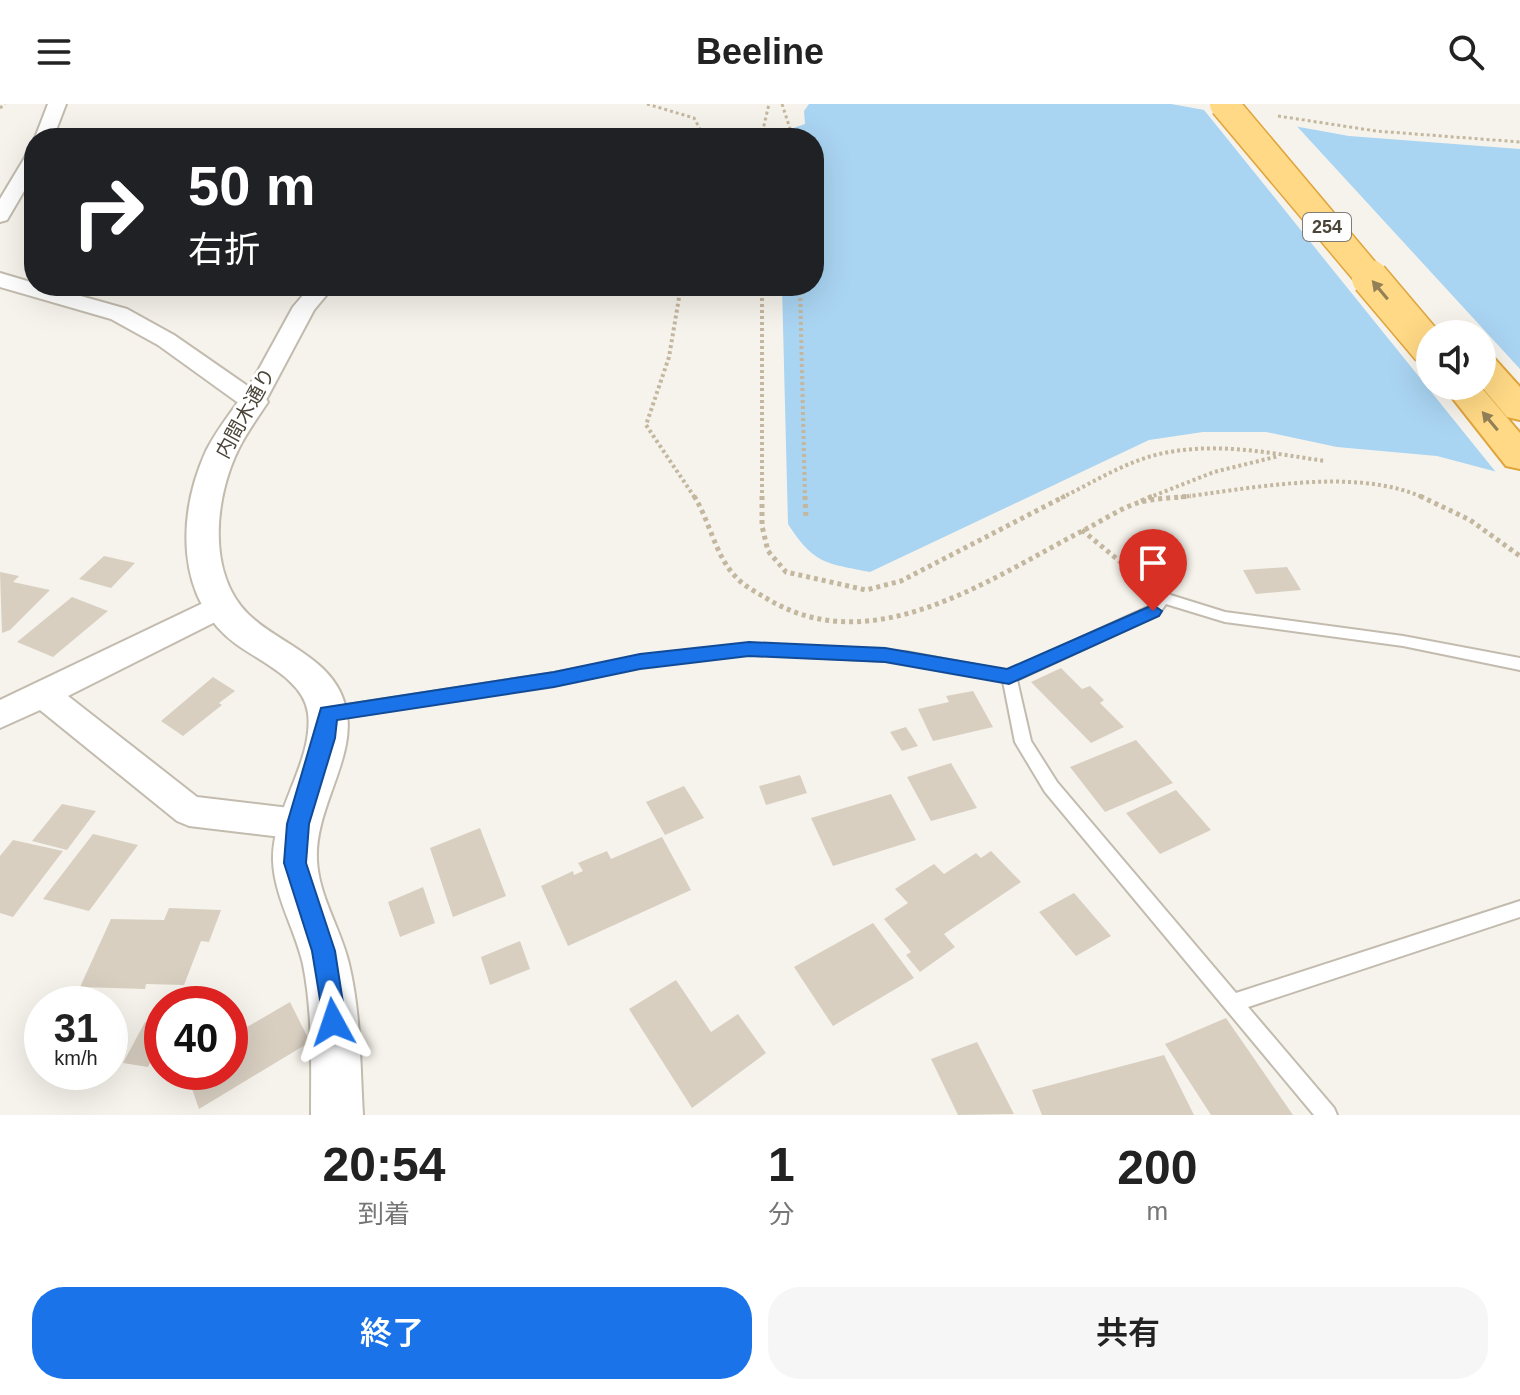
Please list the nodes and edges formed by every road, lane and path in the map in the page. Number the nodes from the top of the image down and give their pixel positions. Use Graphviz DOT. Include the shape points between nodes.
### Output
graph roads {
  1 [pos="5,104"];
  2 [pos="57,104"];
  3 [pos="647,104"];
  4 [pos="769,104"];
  5 [pos="782,104"];
  6 [pos="1224,104"];
  7 [pos="0,108"];
  8 [pos="1260,109"];
  9 [pos="48,128"];
  10 [pos="699,128"];
  11 [pos="763,128"];
  12 [pos="790,128"];
  13 [pos="1520,142"];
  14 [pos="24,175"];
  15 [pos="0,216"];
  16 [pos="0,280"];
  17 [pos="24,287"];
  18 [pos="56,296"];
  19 [pos="314,296"];
  20 [pos="680,296"];
  21 [pos="762,296"];
  22 [pos="800,296"];
  23 [pos="1441,320"];
  24 [pos="1416,332"];
  25 [pos="1496,381"];
  26 [pos="1473,400"];
  27 [pos="253,402"];
  28 [pos="1520,409"];
  29 [pos="1284,455"];
  30 [pos="1520,457"];
  31 [pos="1325,461"];
  32 [pos="1137,503"];
  33 [pos="806,519"];
  34 [pos="1082,530"];
  35 [pos="1520,556"];
  36 [pos="1164,598"];
  37 [pos="220,606"];
  38 [pos="1520,664"];
  39 [pos="1009,677"];
  40 [pos="43,694"];
  41 [pos="328,714"];
  42 [pos="0,715"];
  43 [pos="298,824"];
  44 [pos="1520,909"];
  45 [pos="1234,1003"];
  46 [pos="337,1115"];
  47 [pos="1327,1115"];
  1 -- 7 [label="path"];
  2 -- 9 [label="street"];
  3 -- 10 [label="path" via="694,118"];
  4 -- 11 [label="path"];
  5 -- 12 [label="path"];
  24 -- 6 [label="highway, 254, one-way, bridge"];
  8 -- 13 [label="path" via="1376,131"];
  8 -- 23 [label="highway, 254"];
  14 -- 15 [label="street"];
  16 -- 17 [label="street"];
  18 -- 27 [label="street" via="119,314 166,340"];
  19 -- 27 [label="street, 内間木通り"];
  20 -- 34 [label="path" via="676,333 646,425 708,520 734,576 766,600 821,621 861,624 897,619 939,604"];
  21 -- 29 [label="path" via="762,526 768,551 786,572 866,590 901,581 1118,469 1163,453 1230,447"];
  22 -- 33 [label="path"];
  25 -- 28 [label="highway"];
  30 -- 26 [label="highway, one-way"];
  27 -- 37 [label="street, 内間木通り" via="223,450 205,505 204,563"];
  29 -- 31 [label="path"];
  29 -- 32 [label="path" via="1214,472"];
  32 -- 34 [label="path"];
  32 -- 35 [label="path" via="1315,481 1393,488 1470,520"];
  34 -- 36 [label="path"];
  36 -- 38 [label="lane" via="1243,620 1441,646"];
  36 -- 39 [label="lane" via="1153,611"];
  37 -- 40 [label="street"];
  37 -- 41 [label="street, 内間木通り" via="304,675 318,690"];
  39 -- 41 [label="lane" via="892,655 749,649"];
  39 -- 45 [label="lane" via="1023,742 1051,787"];
  40 -- 42 [label="street"];
  40 -- 43 [label="street" via="189,811"];
  41 -- 43 [label="street"];
  43 -- 46 [label="street" via="295,863 330,986"];
  44 -- 45 [label="lane"];
  45 -- 47 [label="lane"];
}
